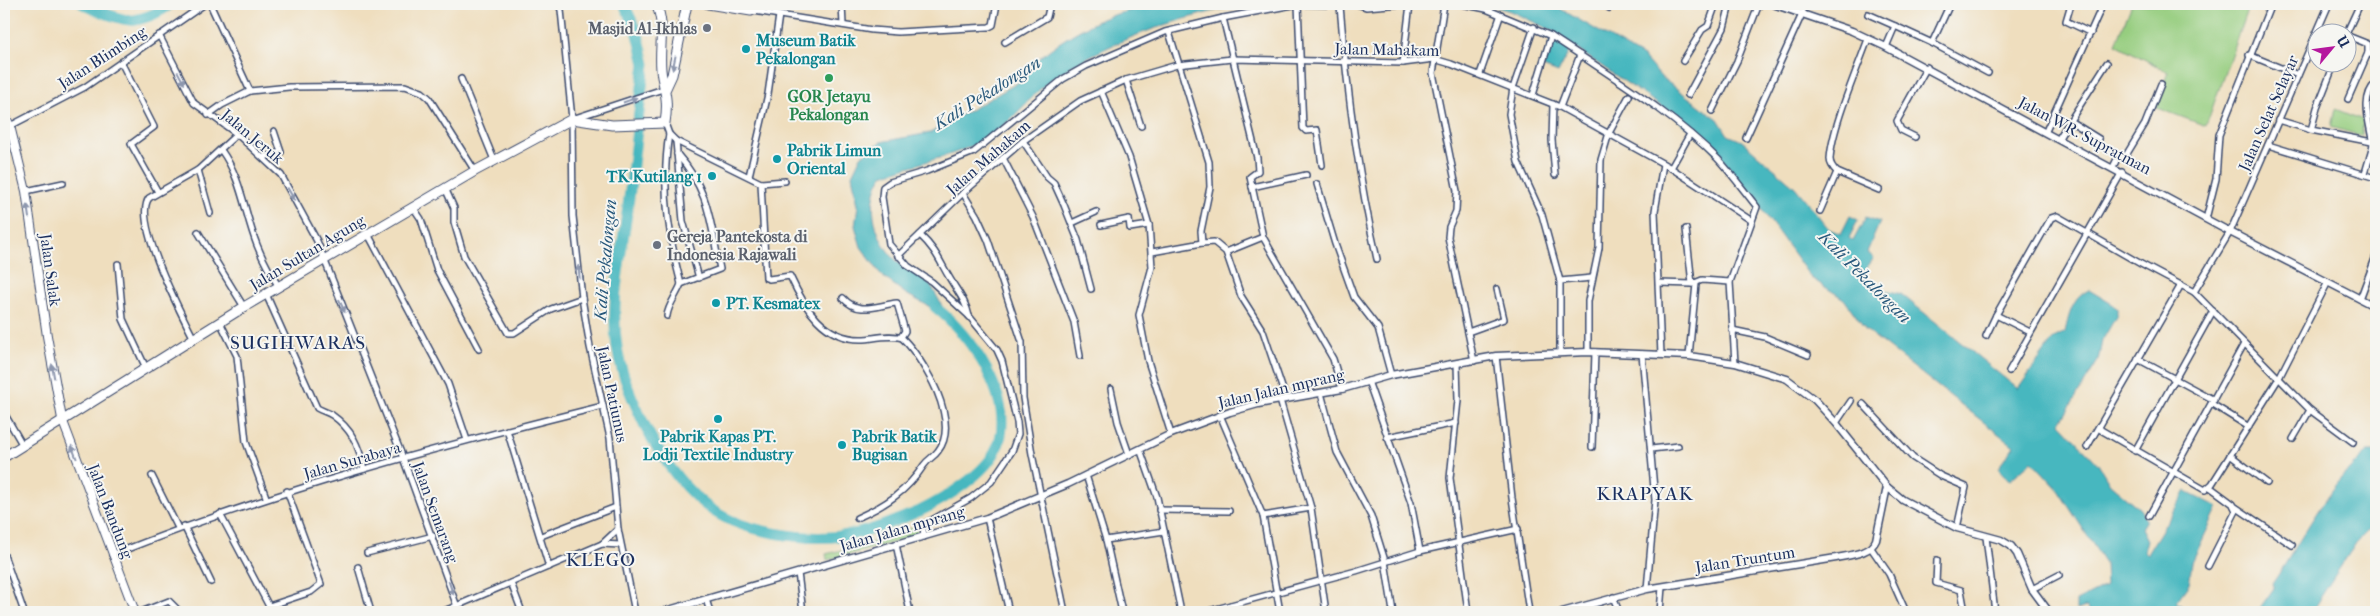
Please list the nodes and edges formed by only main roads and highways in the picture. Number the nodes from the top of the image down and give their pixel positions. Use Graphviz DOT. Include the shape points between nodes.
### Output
graph roads {
  1 [pos="656,4"];
  2 [pos="687,4"];
  3 [pos="708,4"];
  4 [pos="765,4"];
  5 [pos="666,88"];
  6 [pos="4,113"];
  7 [pos="62,419"];
  8 [pos="4,457"];
  9 [pos="136,612"];
  1 -- 5 [label="main road" via="662,28 662,77"];
  2 -- 5 [label="main road, one-way" via="672,75"];
  3 -- 4 [label="main road" via="751,11"];
  5 -- 7 [label="main road, Jalan Sultan Agung" via="667,104 661,122 612,125 572,119 368,233"];
  7 -- 6 [label="main road, Jalan Salak, one-way" via="26,191"];
  7 -- 8 [label="main road, Jalan Sultan Agung"];
  9 -- 7 [label="main road, Jalan Bandung, one-way"];
}
